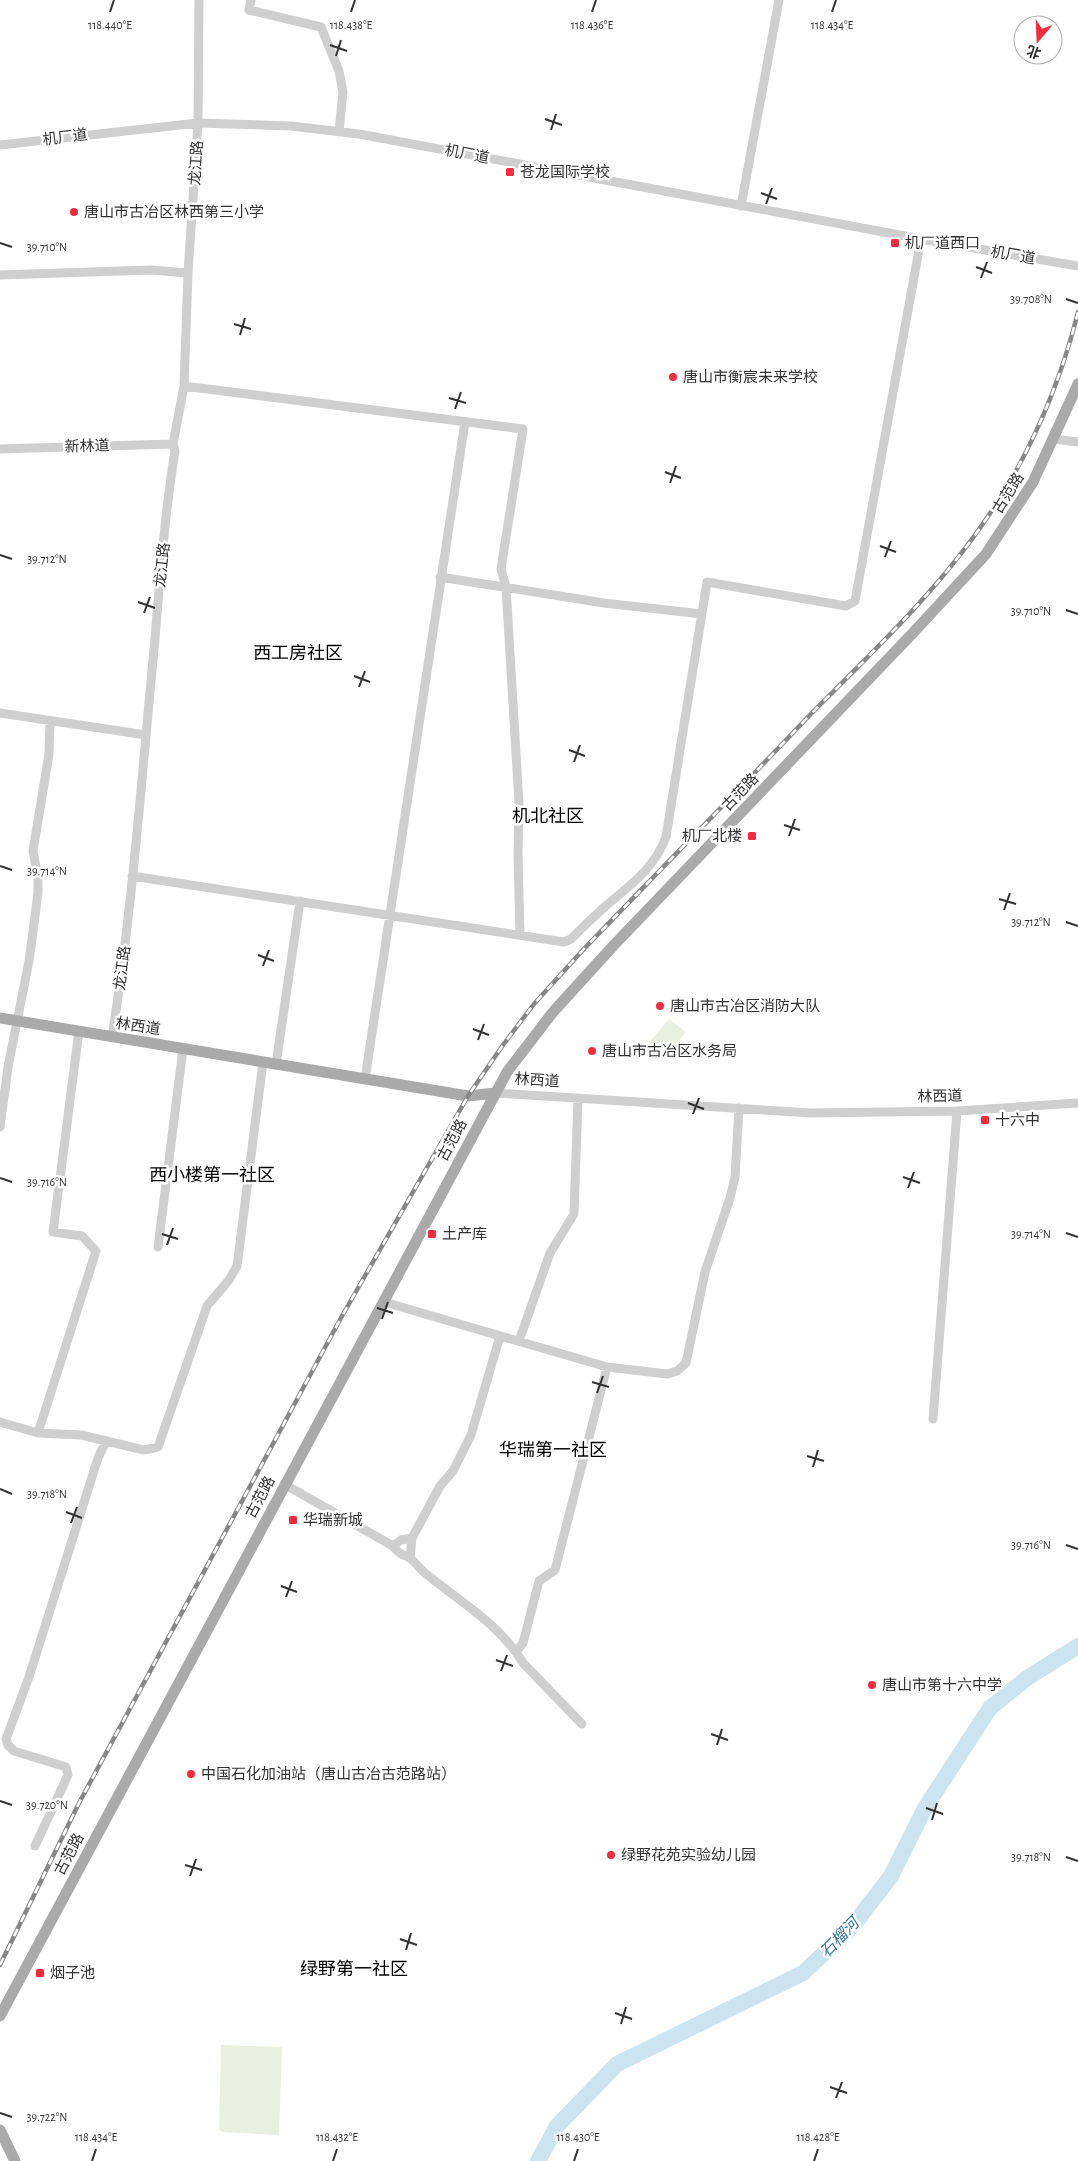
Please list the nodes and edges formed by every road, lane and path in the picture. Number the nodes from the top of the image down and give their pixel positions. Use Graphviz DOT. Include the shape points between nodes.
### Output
graph roads {
  1 [pos="199,0"];
  2 [pos="251,0"];
  3 [pos="779,0"];
  4 [pos="198,124"];
  5 [pos="339,132"];
  6 [pos="0,145"];
  7 [pos="741,206"];
  8 [pos="920,240"];
  9 [pos="1078,266"];
  10 [pos="188,273"];
  11 [pos="0,275"];
  12 [pos="1078,384"];
  13 [pos="184,386"];
  14 [pos="465,422"];
  15 [pos="1054,439"];
  16 [pos="1078,442"];
  17 [pos="173,444"];
  18 [pos="0,449"];
  19 [pos="440,577"];
  20 [pos="506,587"];
  21 [pos="702,614"];
  22 [pos="0,713"];
  23 [pos="50,721"];
  24 [pos="146,735"];
  25 [pos="132,876"];
  26 [pos="300,901"];
  27 [pos="390,915"];
  28 [pos="520,935"];
  29 [pos="0,1018"];
  30 [pos="18,1021"];
  31 [pos="79,1031"];
  32 [pos="112,1037"];
  33 [pos="184,1049"];
  34 [pos="263,1062"];
  35 [pos="276,1064"];
  36 [pos="365,1079"];
  37 [pos="495,1093"];
  38 [pos="578,1098"];
  39 [pos="1078,1103"];
  40 [pos="739,1108"];
  41 [pos="957,1111"];
  42 [pos="0,1127"];
  43 [pos="158,1247"];
  44 [pos="384,1302"];
  45 [pos="500,1336"];
  46 [pos="519,1341"];
  47 [pos="607,1367"];
  48 [pos="934,1419"];
  49 [pos="0,1422"];
  50 [pos="38,1433"];
  51 [pos="106,1441"];
  52 [pos="284,1484"];
  53 [pos="412,1538"];
  54 [pos="393,1546"];
  55 [pos="410,1558"];
  56 [pos="516,1652"];
  57 [pos="582,1724"];
  58 [pos="35,1846"];
  59 [pos="0,2016"];
  60 [pos="0,2130"];
  61 [pos="15,2161"];
  1 -- 4 [label="street, 龙江路"];
  2 -- 5 [label="street" via="249,10 321,27 343,92"];
  3 -- 7 [label="street"];
  4 -- 5 [label="street, 机厂道" via="291,126"];
  4 -- 6 [label="street, 机厂道"];
  4 -- 10 [label="street, 龙江路"];
  5 -- 7 [label="street, 机厂道"];
  7 -- 8 [label="street, 机厂道"];
  8 -- 9 [label="street, 机厂道"];
  8 -- 21 [label="street" via="855,601 846,606 707,582"];
  10 -- 11 [label="street" via="151,270"];
  10 -- 13 [label="street, 龙江路"];
  12 -- 15 [label="main road, 古范路"];
  13 -- 14 [label="street"];
  13 -- 17 [label="street, 龙江路"];
  14 -- 19 [label="street"];
  14 -- 20 [label="street" via="522,429 501,569"];
  15 -- 16 [label="street"];
  15 -- 37 [label="main road, 古范路" via="1033,482 986,554 553,1012"];
  17 -- 18 [label="street, 新林道"];
  17 -- 24 [label="street, 龙江路" via="175,451"];
  19 -- 20 [label="street"];
  19 -- 27 [label="street"];
  20 -- 21 [label="street"];
  20 -- 28 [label="street" via="519,803"];
  21 -- 28 [label="street" via="677,777 662,849 635,882 571,939 564,942"];
  22 -- 23 [label="street"];
  23 -- 24 [label="street"];
  23 -- 30 [label="street" via="49,754 33,851 38,893"];
  24 -- 25 [label="street, 龙江路"];
  25 -- 26 [label="street"];
  25 -- 32 [label="street, 龙江路"];
  26 -- 27 [label="street"];
  26 -- 35 [label="street"];
  27 -- 28 [label="street"];
  27 -- 36 [label="street"];
  29 -- 30 [label="main road, 林西道"];
  30 -- 31 [label="main road, 林西道"];
  30 -- 42 [label="street"];
  31 -- 32 [label="main road, 林西道"];
  31 -- 50 [label="street" via="53,1232 82,1236 96,1251"];
  32 -- 33 [label="main road, 林西道"];
  33 -- 34 [label="main road, 林西道"];
  33 -- 43 [label="street"];
  34 -- 35 [label="main road, 林西道"];
  34 -- 51 [label="street" via="237,1266 206,1306 158,1447 144,1450"];
  35 -- 36 [label="main road, 林西道"];
  36 -- 37 [label="main road, 林西道" via="468,1096"];
  37 -- 38 [label="street, 林西道"];
  37 -- 44 [label="main road, 古范路"];
  38 -- 40 [label="street, 林西道"];
  38 -- 46 [label="street" via="574,1214 550,1253"];
  39 -- 41 [label="street, 林西道"];
  40 -- 41 [label="street, 林西道" via="811,1113"];
  40 -- 47 [label="street" via="735,1177 705,1272 686,1364 667,1374"];
  41 -- 48 [label="street"];
  44 -- 45 [label="street"];
  44 -- 52 [label="main road, 古范路"];
  45 -- 46 [label="street"];
  45 -- 53 [label="street" via="471,1435"];
  46 -- 47 [label="street"];
  47 -- 56 [label="street" via="555,1570 539,1581 523,1643"];
  49 -- 50 [label="street"];
  50 -- 51 [label="street" via="81,1435"];
  51 -- 58 [label="street" via="6,1739 14,1751 66,1767 68,1775"];
  52 -- 54 [label="street"];
  52 -- 59 [label="main road, 古范路"];
  53 -- 54 [label="street"];
  53 -- 55 [label="street"];
  54 -- 55 [label="street" via="399,1555"];
  55 -- 56 [label="street" via="423,1572 487,1620"];
  56 -- 57 [label="street"];
  60 -- 61 [label="main road"];
}
